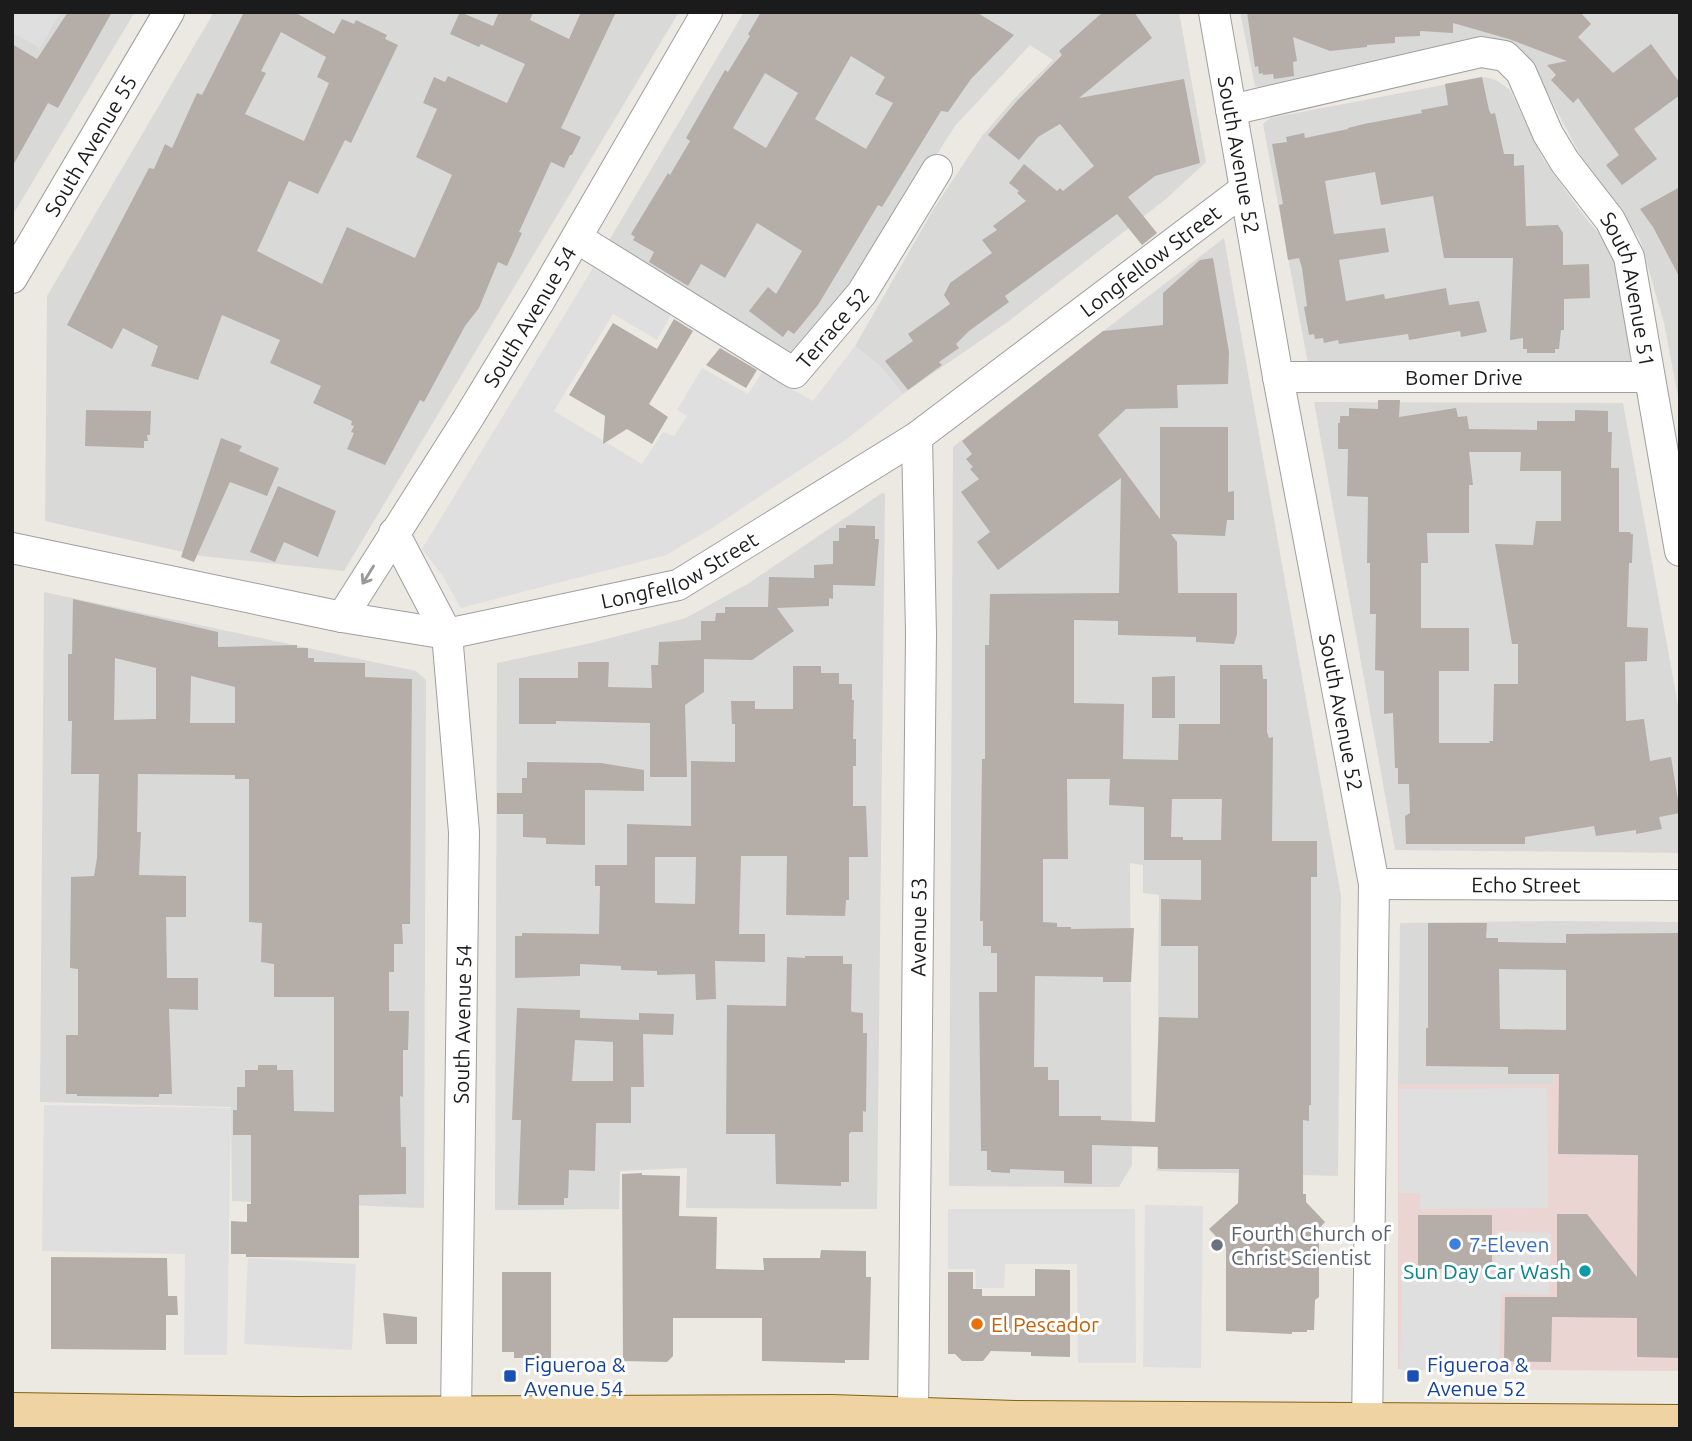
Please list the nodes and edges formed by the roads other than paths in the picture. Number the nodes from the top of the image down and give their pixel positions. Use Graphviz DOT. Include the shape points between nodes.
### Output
graph roads {
  1 [pos="169,12"];
  2 [pos="708,12"];
  3 [pos="1214,12"];
  4 [pos="1231,110"];
  5 [pos="937,170"];
  6 [pos="1245,190"];
  7 [pos="577,239"];
  8 [pos="12,278"];
  9 [pos="1278,377"];
  10 [pos="1648,377"];
  11 [pos="917,437"];
  12 [pos="394,533"];
  13 [pos="12,548"];
  14 [pos="1680,551"];
  15 [pos="342,617"];
  16 [pos="447,634"];
  17 [pos="1374,884"];
  18 [pos="1680,885"];
  19 [pos="12,1412"];
  20 [pos="456,1415"];
  21 [pos="914,1415"];
  22 [pos="831,1421"];
  23 [pos="295,1422"];
  24 [pos="1119,1424"];
  25 [pos="1680,1424"];
  26 [pos="1367,1426"];
  1 -- 8 [label="street, South Avenue 55"];
  2 -- 7 [label="street, South Avenue 54"];
  3 -- 4 [label="street, South Avenue 52"];
  4 -- 6 [label="street, South Avenue 52"];
  4 -- 10 [label="street, South Avenue 51" via="1481,52 1504,56 1521,72 1548,134 1610,220 1629,257"];
  5 -- 7 [label="street, Terrace 52" via="862,293 794,373"];
  6 -- 9 [label="street, South Avenue 52"];
  6 -- 11 [label="street, Longfellow Street"];
  7 -- 12 [label="street, South Avenue 54"];
  9 -- 10 [label="street, Bomer Drive"];
  9 -- 17 [label="street, South Avenue 52"];
  10 -- 14 [label="street, South Avenue 51"];
  11 -- 16 [label="street, Longfellow Street" via="678,585"];
  11 -- 21 [label="street, Avenue 53" via="921,634"];
  12 -- 15 [label="street, South Avenue 54, one-way"];
  12 -- 16 [label="street"];
  13 -- 15 [label="street, Longfellow Street"];
  15 -- 16 [label="street, Longfellow Street"];
  16 -- 20 [label="street, South Avenue 54" via="464,832"];
  17 -- 18 [label="street, Echo Street"];
  17 -- 26 [label="street, South Avenue 52"];
  19 -- 23 [label="main road"];
  20 -- 22 [label="main road"];
  20 -- 23 [label="main road"];
  21 -- 22 [label="main road"];
  21 -- 24 [label="main road"];
  24 -- 26 [label="main road"];
  25 -- 26 [label="main road"];
}
